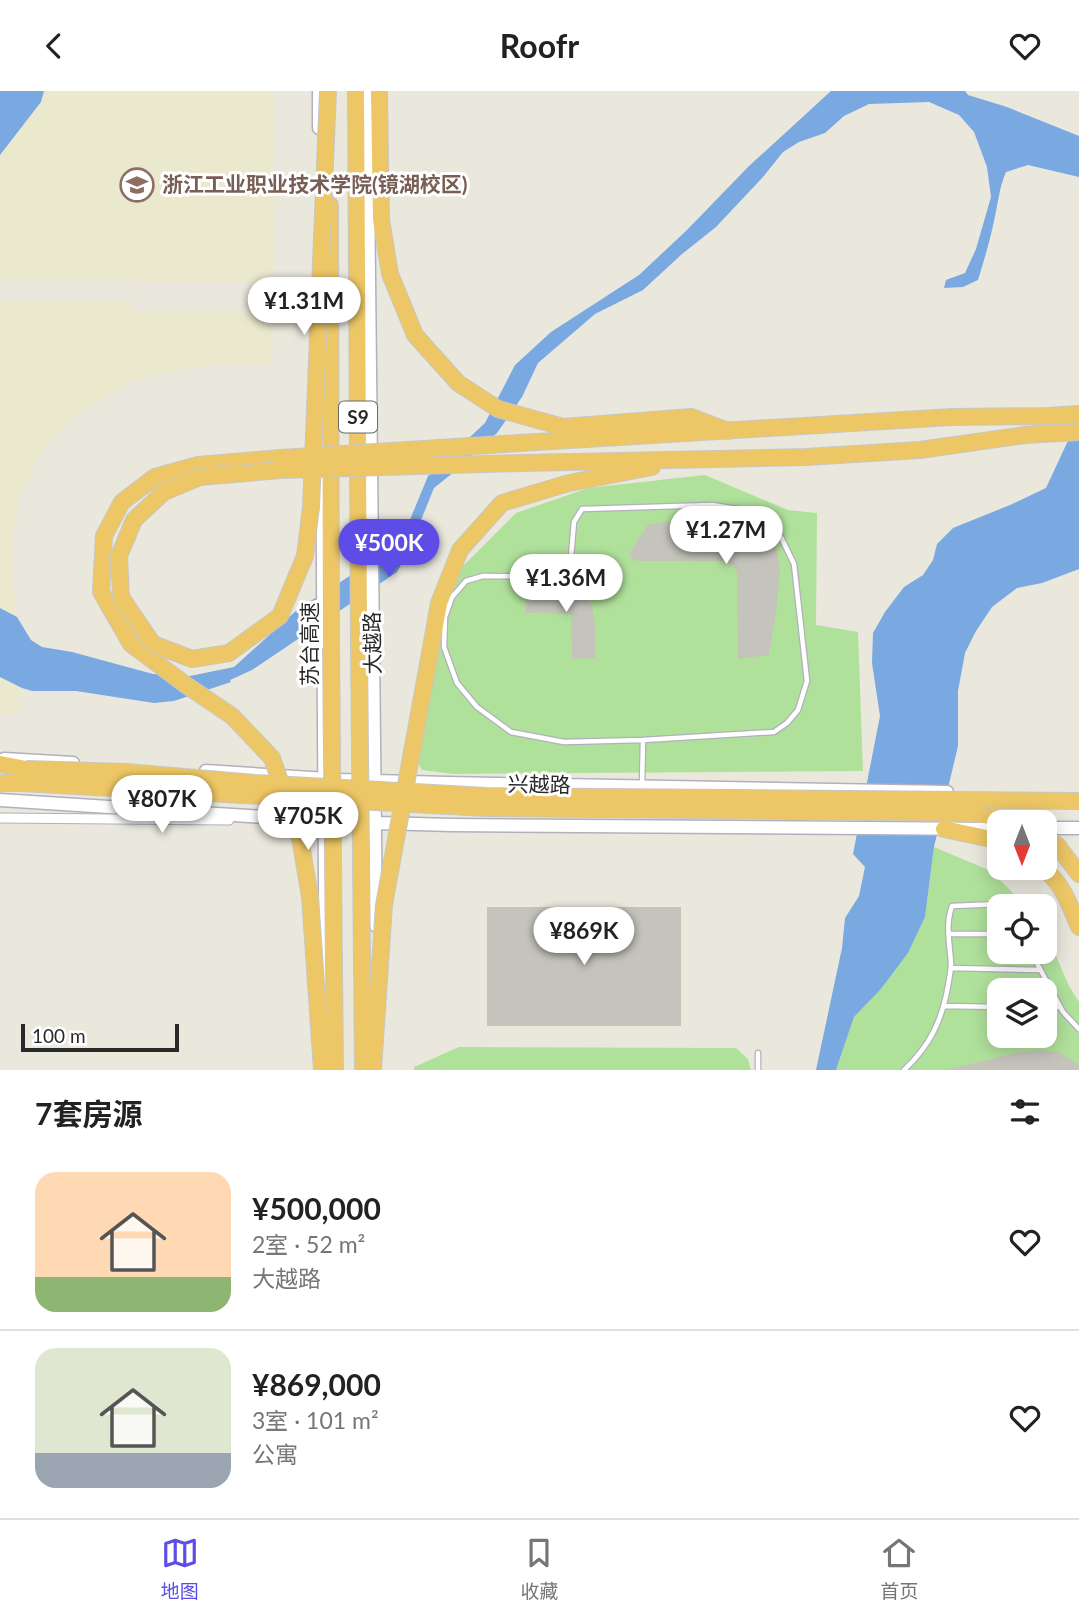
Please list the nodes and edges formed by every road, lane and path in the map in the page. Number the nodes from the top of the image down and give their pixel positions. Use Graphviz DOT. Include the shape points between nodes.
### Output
graph roads {
  1 [pos="319,91"];
  2 [pos="329,91"];
  3 [pos="356,91"];
  4 [pos="367,91"];
  5 [pos="379,91"];
  6 [pos="1079,414"];
  7 [pos="728,431"];
  8 [pos="1079,432"];
  9 [pos="703,458"];
  10 [pos="643,740"];
  11 [pos="0,759"];
  12 [pos="0,766"];
  13 [pos="23,776"];
  14 [pos="324,779"];
  15 [pos="374,781"];
  16 [pos="0,783"];
  17 [pos="642,786"];
  18 [pos="1079,795"];
  19 [pos="0,800"];
  20 [pos="1079,801"];
  21 [pos="987,816"];
  22 [pos="0,818"];
  23 [pos="324,821"];
  24 [pos="375,823"];
  25 [pos="987,828"];
  26 [pos="1057,828"];
  27 [pos="1079,828"];
  28 [pos="944,829"];
  29 [pos="987,838"];
  30 [pos="1057,845"];
  31 [pos="1079,874"];
  32 [pos="1055,880"];
  33 [pos="987,905"];
  34 [pos="1079,927"];
  35 [pos="949,934"];
  36 [pos="987,934"];
  37 [pos="1038,964"];
  38 [pos="951,968"];
  39 [pos="1041,969"];
  40 [pos="945,1006"];
  41 [pos="987,1007"];
  42 [pos="1060,1007"];
  43 [pos="1079,1029"];
  44 [pos="758,1053"];
  45 [pos="324,1070"];
  46 [pos="335,1070"];
  47 [pos="363,1070"];
  48 [pos="375,1070"];
  49 [pos="758,1070"];
  50 [pos="904,1070"];
  1 -- 14 [label="main road"];
  2 -- 9 [label="highway, bridge" via="313,466 312,479 311,507 304,556 280,616 229,653 192,659 153,644 121,597 119,556 134,520 164,492 200,477 281,470 308,470 321,469 442,465"];
  2 -- 46 [label="highway, 苏台高速 / S9, bridge"];
  3 -- 47 [label="highway, S9, bridge"];
  4 -- 15 [label="main road, 大越路"];
  5 -- 7 [label="highway" via="381,219 390,274 415,335 458,383 498,409 563,427 691,417"];
  6 -- 7 [label="highway"];
  7 -- 45 [label="highway, bridge" via="198,465 156,477 122,502 104,536 101,592 131,645 232,716 272,758 300,838 310,897"];
  8 -- 9 [label="highway" via="920,450"];
  9 -- 48 [label="highway, bridge" via="569,483 502,503 460,550 439,603 384,905"];
  10 -- 10 [label="lane" via="774,732 799,710 807,681 794,564 777,529 751,511 712,505 582,509 574,522 569,568 561,577 483,576 466,581 452,597 445,617 444,647 457,683 488,716 511,732 564,742"];
  10 -- 17 [label="lane"];
  11 -- 14 [label="main road, 兴越路"];
  12 -- 13 [label="highway"];
  13 -- 16 [label="highway"];
  13 -- 20 [label="highway, bridge" via="126,772 486,796"];
  13 -- 21 [label="highway, bridge" via="486,808"];
  14 -- 15 [label="main road, 兴越路"];
  14 -- 23 [label="main road"];
  15 -- 17 [label="main road, 兴越路"];
  15 -- 24 [label="main road, 大越路"];
  17 -- 18 [label="main road, 兴越路"];
  19 -- 23 [label="main road, 兴越路"];
  22 -- 23 [label="street"];
  23 -- 24 [label="main road, 兴越路"];
  23 -- 45 [label="main road"];
  24 -- 28 [label="main road, 兴越路"];
  24 -- 48 [label="main road, 大越路"];
  25 -- 28 [label="main road, 兴越路"];
  26 -- 27 [label="main road"];
  28 -- 29 [label="highway"];
  30 -- 31 [label="highway"];
  32 -- 34 [label="highway"];
  33 -- 35 [label="lane" via="952,906"];
  35 -- 36 [label="lane"];
  35 -- 38 [label="lane"];
  37 -- 39 [label="lane"];
  38 -- 39 [label="lane"];
  38 -- 40 [label="lane"];
  39 -- 42 [label="lane"];
  40 -- 41 [label="lane"];
  40 -- 50 [label="lane" via="934,1034"];
  42 -- 43 [label="lane"];
  44 -- 49 [label="lane"];
}
